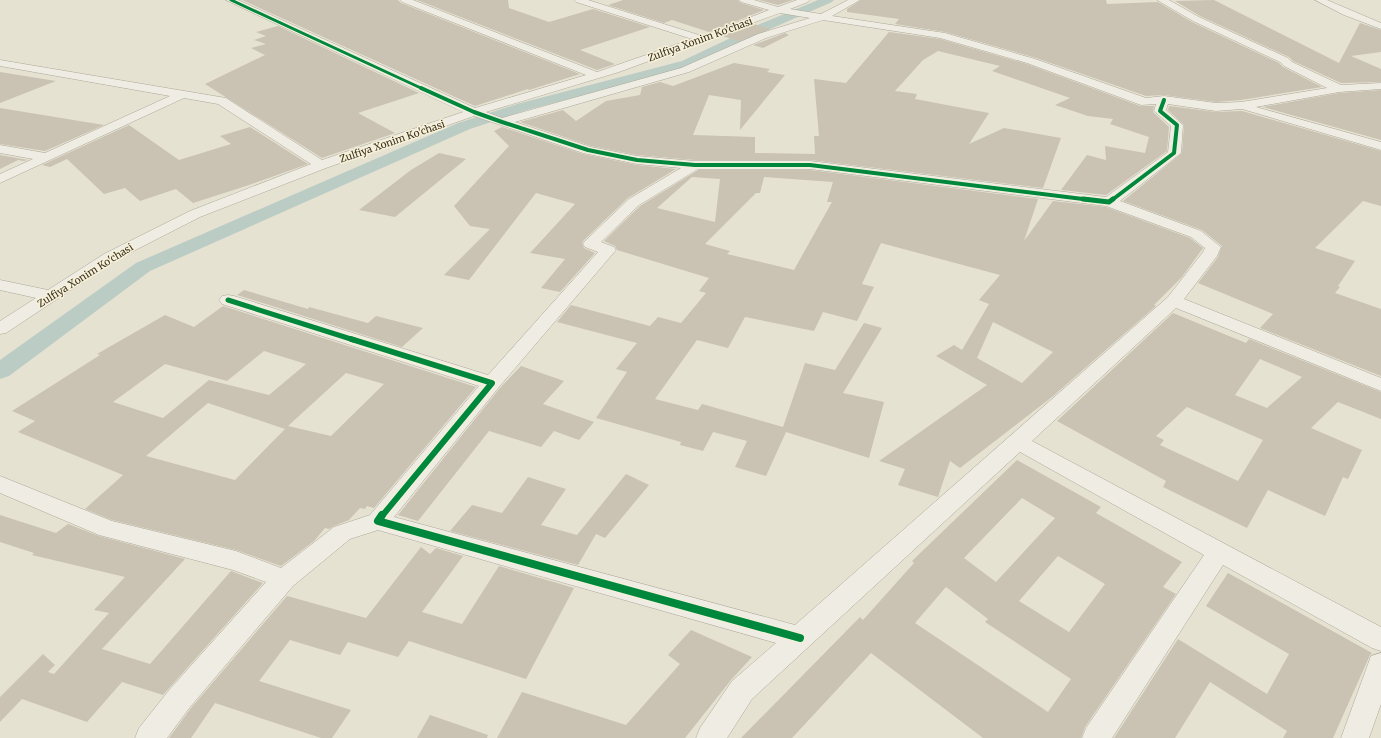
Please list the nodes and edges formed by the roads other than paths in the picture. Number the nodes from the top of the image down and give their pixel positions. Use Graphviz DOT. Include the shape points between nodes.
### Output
graph roads {
  1 [pos="230,0"];
  2 [pos="405,0"];
  3 [pos="579,0"];
  4 [pos="744,0"];
  5 [pos="805,0"];
  6 [pos="855,0"];
  7 [pos="1162,0"];
  8 [pos="1320,0"];
  9 [pos="783,10"];
  10 [pos="817,17"];
  11 [pos="1381,26"];
  12 [pos="702,39"];
  13 [pos="0,63"];
  14 [pos="595,75"];
  15 [pos="1381,86"];
  16 [pos="1339,89"];
  17 [pos="183,94"];
  18 [pos="1164,100"];
  19 [pos="1242,106"];
  20 [pos="476,112"];
  21 [pos="498,121"];
  22 [pos="1381,146"];
  23 [pos="0,148"];
  24 [pos="45,157"];
  25 [pos="695,165"];
  26 [pos="321,166"];
  27 [pos="0,179"];
  28 [pos="1109,202"];
  29 [pos="0,285"];
  30 [pos="50,296"];
  31 [pos="228,300"];
  32 [pos="1174,301"];
  33 [pos="0,329"];
  34 [pos="492,383"];
  35 [pos="1381,385"];
  36 [pos="1018,442"];
  37 [pos="0,484"];
  38 [pos="378,521"];
  39 [pos="1219,551"];
  40 [pos="284,579"];
  41 [pos="800,638"];
  42 [pos="1381,640"];
  43 [pos="1381,665"];
  44 [pos="149,738"];
  45 [pos="710,738"];
  46 [pos="1096,738"];
  47 [pos="1355,738"];
  1 -- 20 [label="street"];
  2 -- 14 [label="street"];
  3 -- 12 [label="street"];
  4 -- 9 [label="street"];
  5 -- 9 [label="street, Zulfiya Xonim Ko'chasi"];
  6 -- 10 [label="street"];
  7 -- 16 [label="street"];
  8 -- 11 [label="street"];
  9 -- 10 [label="street"];
  9 -- 12 [label="street, Zulfiya Xonim Ko'chasi"];
  10 -- 18 [label="street" via="941,35 1031,61 1145,102"];
  10 -- 21 [label="street" via="762,36 685,70"];
  12 -- 14 [label="street, Zulfiya Xonim Ko'chasi"];
  13 -- 17 [label="street"];
  14 -- 20 [label="street, Zulfiya Xonim Ko'chasi"];
  15 -- 16 [label="street"];
  16 -- 19 [label="street"];
  17 -- 24 [label="street"];
  17 -- 26 [label="street" via="222,101"];
  18 -- 19 [label="street" via="1216,107"];
  18 -- 28 [label="street" via="1160,111 1177,125 1174,153"];
  19 -- 22 [label="street"];
  20 -- 21 [label="street"];
  20 -- 26 [label="street, Zulfiya Xonim Ko'chasi"];
  21 -- 25 [label="street" via="595,151 638,160"];
  23 -- 24 [label="street"];
  24 -- 27 [label="street"];
  25 -- 28 [label="street" via="810,165"];
  25 -- 34 [label="street" via="634,202 592,244 608,250"];
  26 -- 30 [label="street, Zulfiya Xonim Ko'chasi" via="195,214 110,257"];
  28 -- 32 [label="street" via="1196,234 1213,248"];
  29 -- 30 [label="street"];
  30 -- 33 [label="street, Zulfiya Xonim Ko'chasi"];
  31 -- 34 [label="street"];
  32 -- 35 [label="street"];
  32 -- 36 [label="street"];
  34 -- 38 [label="street"];
  36 -- 39 [label="street"];
  36 -- 41 [label="street"];
  37 -- 40 [label="street" via="107,529 236,561"];
  38 -- 40 [label="street" via="342,533"];
  38 -- 41 [label="street"];
  39 -- 42 [label="street"];
  39 -- 46 [label="street"];
  40 -- 44 [label="street" via="180,698"];
  41 -- 45 [label="street" via="742,690"];
  43 -- 47 [label="street"];
}
